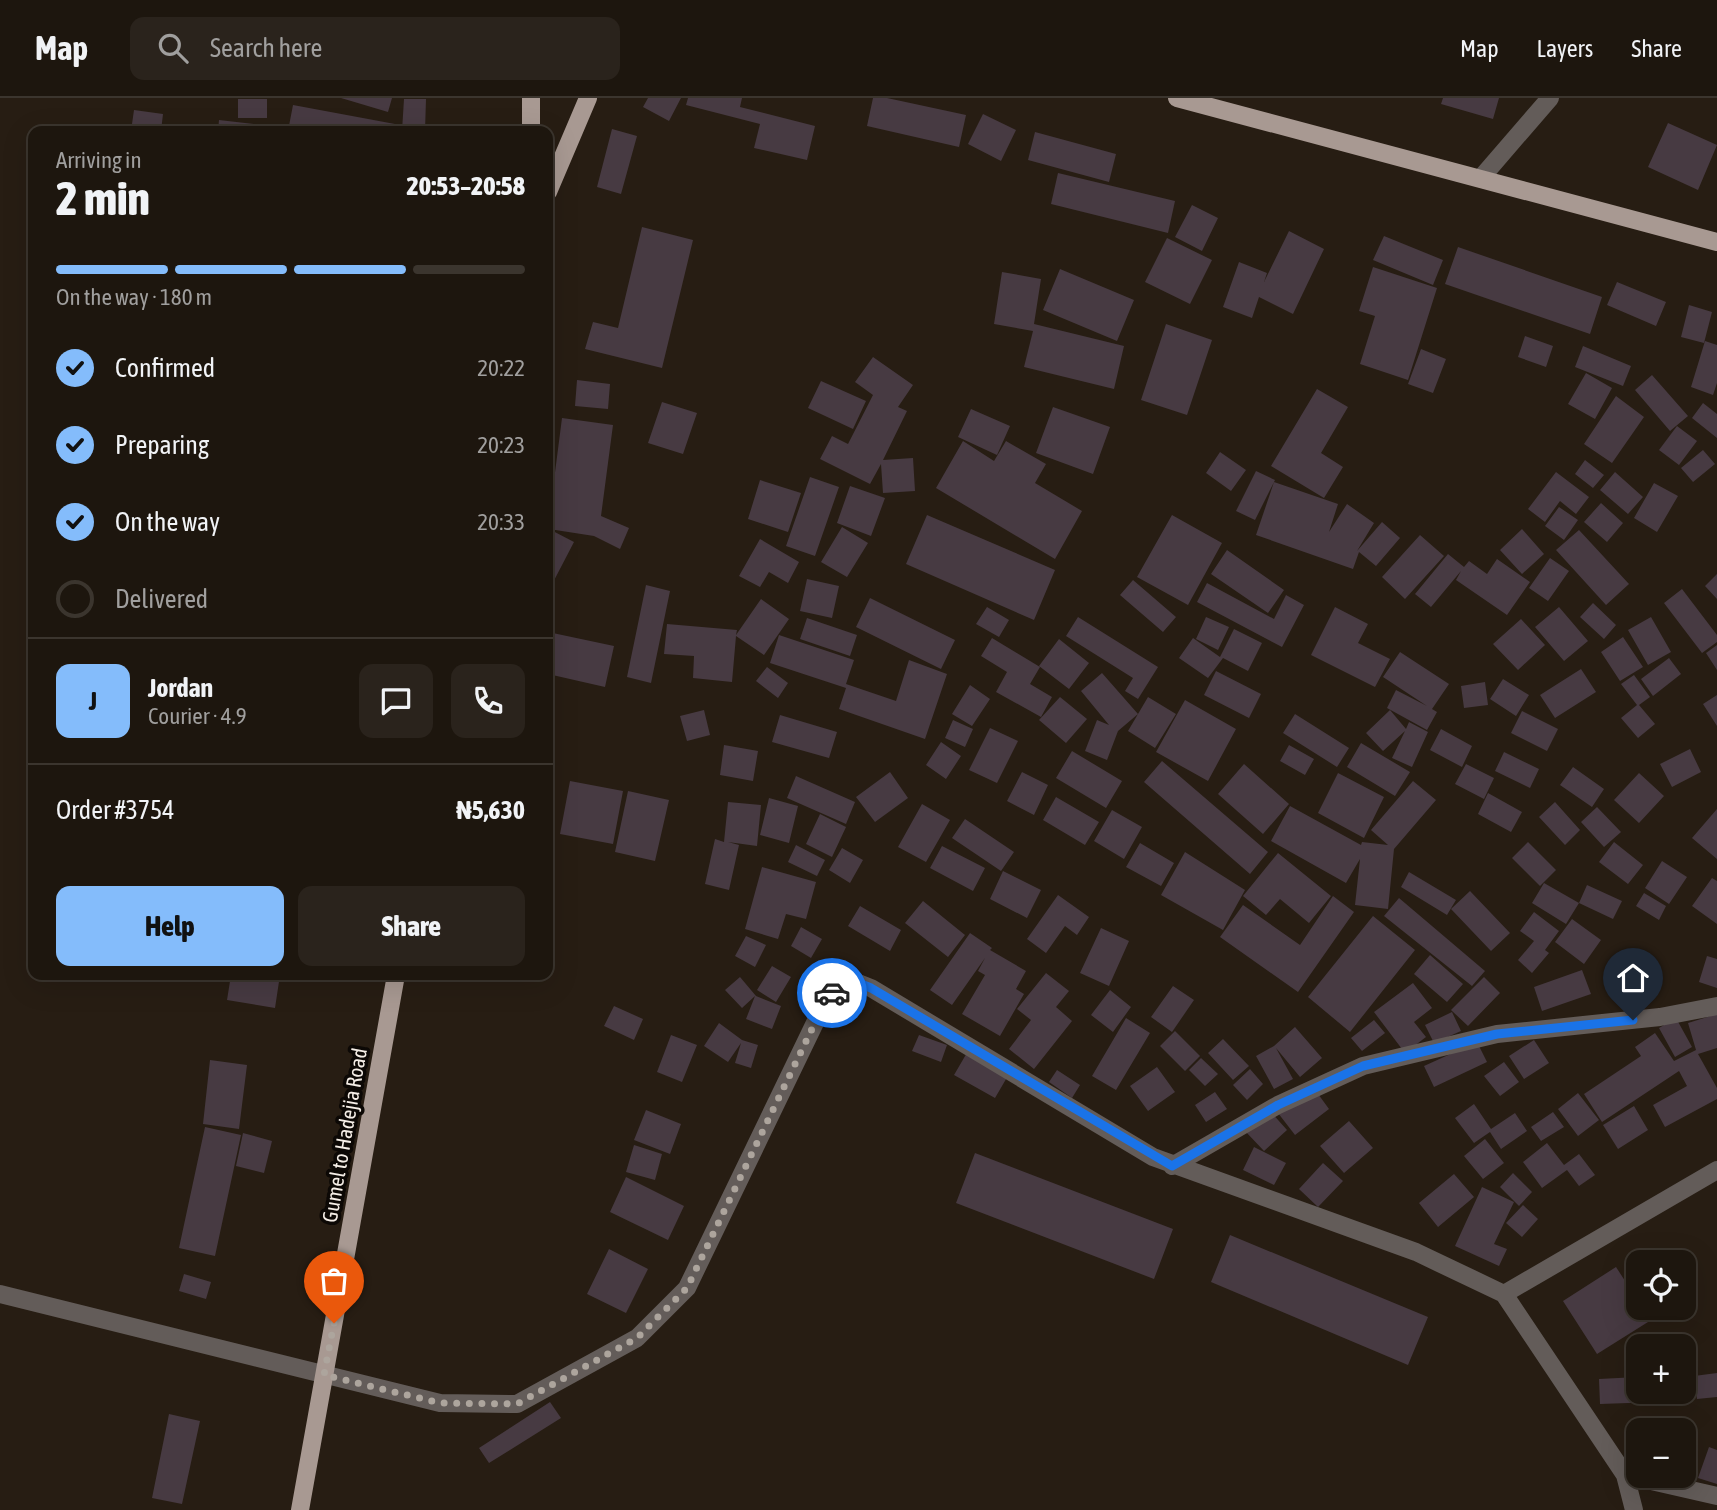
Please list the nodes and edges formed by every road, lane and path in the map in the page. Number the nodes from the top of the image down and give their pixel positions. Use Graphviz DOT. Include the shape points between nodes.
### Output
graph roads {
  1 [pos="531,98"];
  2 [pos="588,98"];
  3 [pos="1177,98"];
  4 [pos="1550,98"];
  5 [pos="531,126"];
  6 [pos="1481,178"];
  7 [pos="553,180"];
  8 [pos="1717,242"];
  9 [pos="395,980"];
  10 [pos="1717,1006"];
  11 [pos="1172,1166"];
  12 [pos="1717,1170"];
  13 [pos="0,1294"];
  14 [pos="1504,1294"];
  15 [pos="324,1375"];
  16 [pos="1625,1475"];
  17 [pos="1717,1496"];
  18 [pos="300,1510"];
  19 [pos="1634,1510"];
  1 -- 5 [label="main road"];
  2 -- 7 [label="main road"];
  3 -- 6 [label="main road"];
  4 -- 6 [label="street"];
  6 -- 8 [label="main road"];
  9 -- 15 [label="main road, Gumel to Hadejia Road"];
  10 -- 11 [label="street" via="1660,1017 1497,1034 1363,1066 1278,1105"];
  11 -- 14 [label="street" via="1416,1252"];
  11 -- 15 [label="street" via="871,988 846,978 825,1002 687,1288 637,1338 517,1404 440,1403"];
  12 -- 14 [label="street"];
  13 -- 15 [label="street"];
  14 -- 16 [label="street"];
  15 -- 18 [label="main road, Gumel to Hadejia Road"];
  16 -- 17 [label="street"];
  16 -- 19 [label="street"];
}
